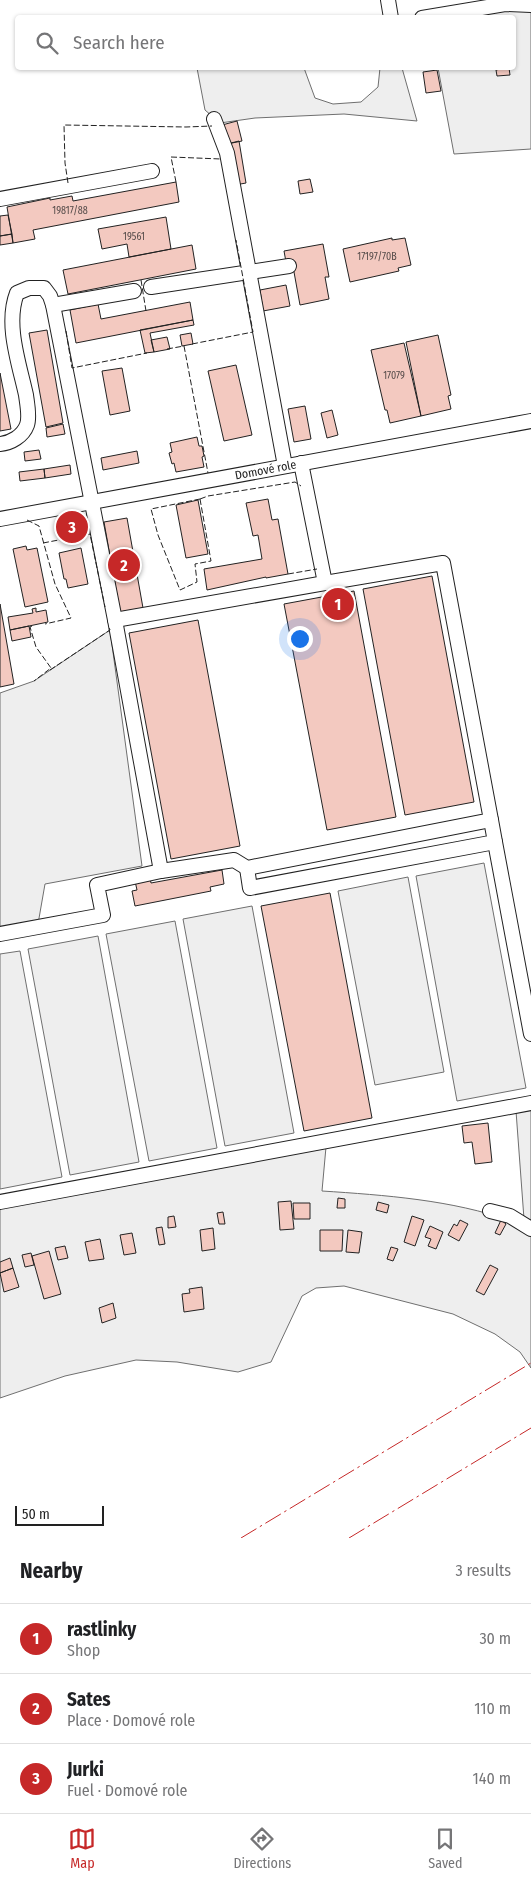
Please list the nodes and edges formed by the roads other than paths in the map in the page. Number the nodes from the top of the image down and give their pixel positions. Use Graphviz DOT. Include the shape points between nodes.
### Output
graph roads {
  1 [pos="388,0"];
  2 [pos="531,4"];
  3 [pos="390,15"];
  4 [pos="440,15"];
  5 [pos="214,119"];
  6 [pos="152,171"];
  7 [pos="0,199"];
  8 [pos="289,266"];
  9 [pos="248,272"];
  10 [pos="151,287"];
  11 [pos="134,291"];
  12 [pos="53,305"];
  13 [pos="531,421"];
  14 [pos="0,444"];
  15 [pos="301,463"];
  16 [pos="285,466"];
  17 [pos="91,502"];
  18 [pos="0,519"];
  19 [pos="324,583"];
  20 [pos="115,620"];
  21 [pos="491,820"];
  22 [pos="495,842"];
  23 [pos="247,868"];
  24 [pos="160,871"];
  25 [pos="0,934"];
  26 [pos="531,1034"];
  27 [pos="531,1103"];
  28 [pos="0,1202"];
  29 [pos="490,1211"];
  30 [pos="531,1229"];
  1 -- 3 [label="street"];
  2 -- 4 [label="street" via="505,4"];
  5 -- 9 [label="street" via="226,153"];
  6 -- 7 [label="street"];
  8 -- 9 [label="street"];
  9 -- 10 [label="street"];
  9 -- 16 [label="street"];
  11 -- 12 [label="street"];
  12 -- 14 [label="street" via="44,288 29,288 17,293 12,327 28,406 28,424 19,436"];
  12 -- 17 [label="street"];
  13 -- 15 [label="street, Domové role"];
  15 -- 16 [label="street, Domové role"];
  15 -- 19 [label="street"];
  16 -- 17 [label="street, Domové role"];
  17 -- 18 [label="street, Domové role"];
  17 -- 20 [label="street"];
  19 -- 20 [label="street"];
  19 -- 21 [label="street" via="443,563"];
  20 -- 24 [label="street"];
  21 -- 22 [label="street"];
  21 -- 23 [label="street"];
  22 -- 23 [label="street" via="250,888"];
  22 -- 26 [label="street"];
  23 -- 24 [label="street" via="234,860"];
  24 -- 25 [label="street" via="97,885 103,915"];
  27 -- 28 [label="street"];
  29 -- 30 [label="street" via="510,1216"];
}
